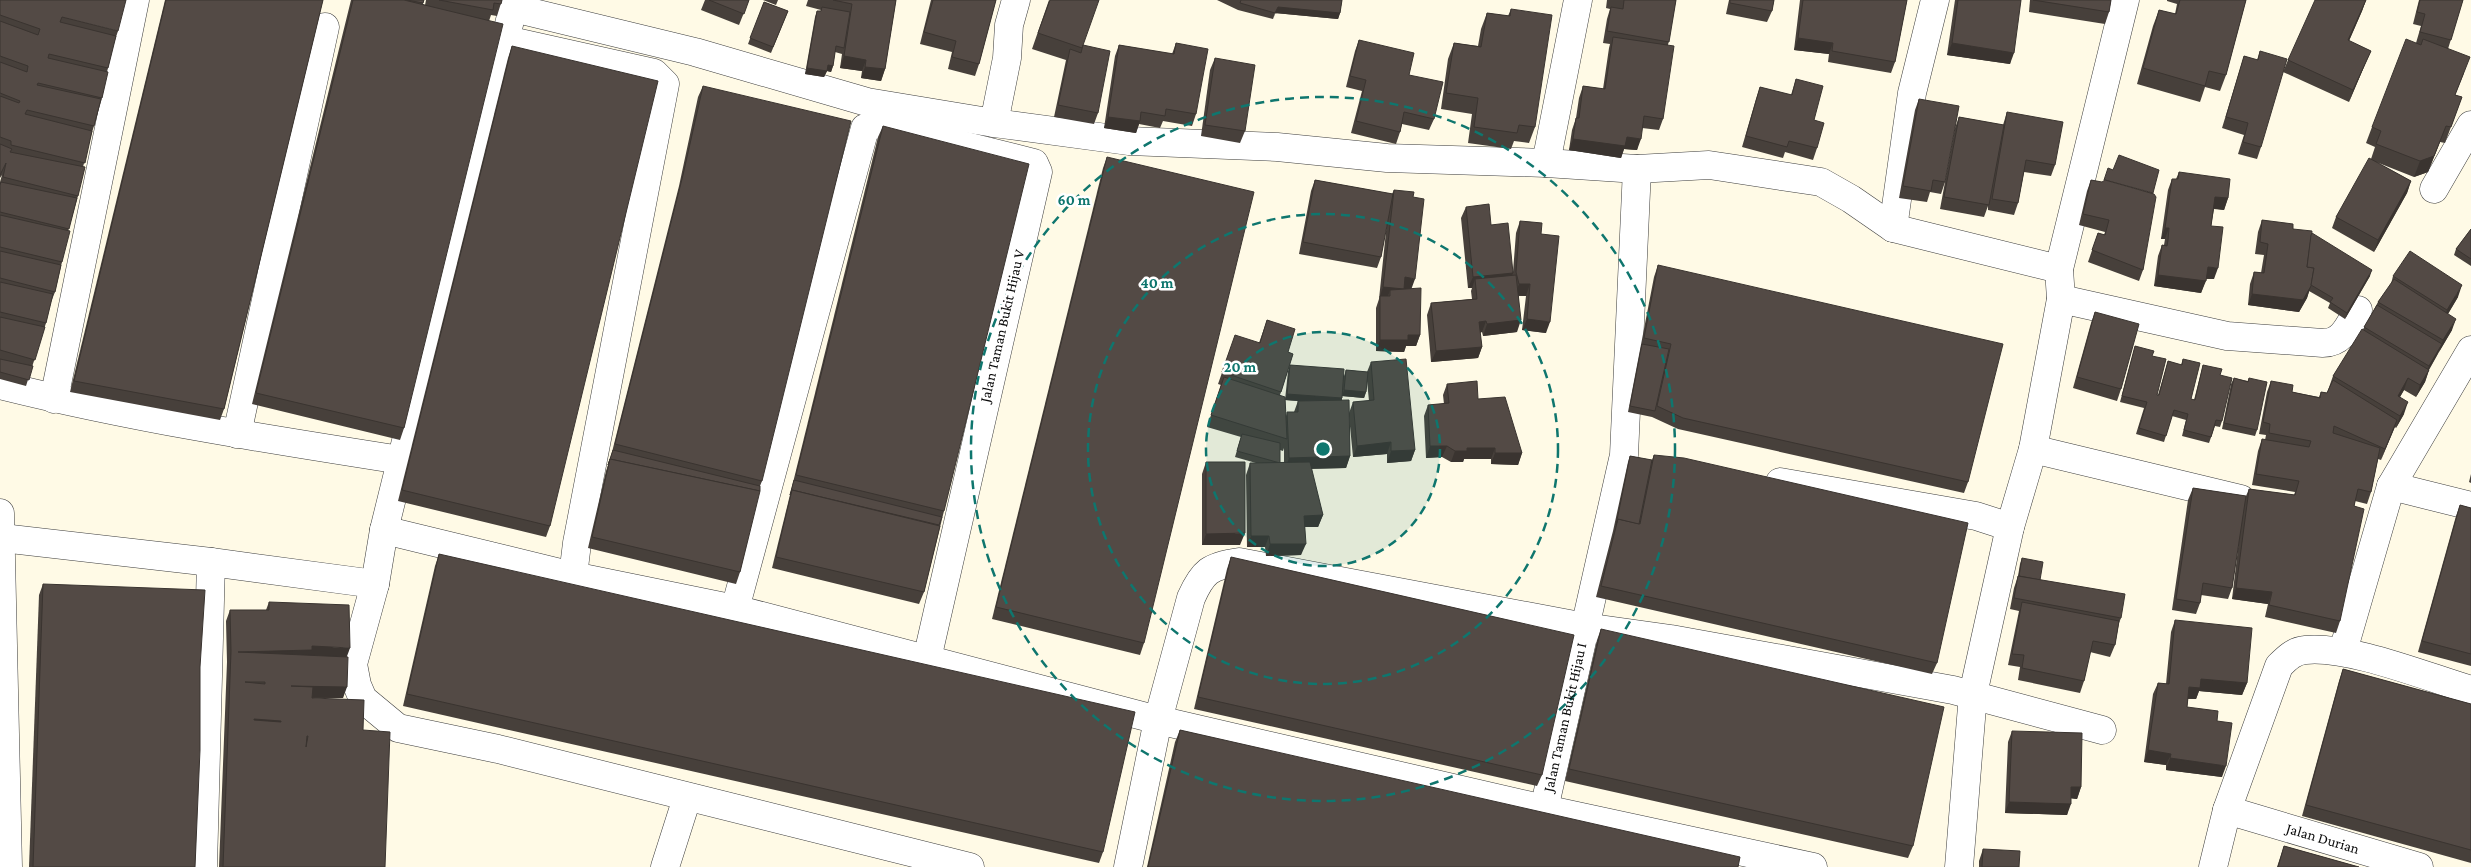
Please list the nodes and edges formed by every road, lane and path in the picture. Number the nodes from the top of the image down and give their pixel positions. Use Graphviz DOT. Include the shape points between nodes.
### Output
graph roads {
  1 [pos="136,0"];
  2 [pos="1016,0"];
  3 [pos="1578,0"];
  4 [pos="1935,0"];
  5 [pos="2125,0"];
  6 [pos="514,4"];
  7 [pos="325,27"];
  8 [pos="506,40"];
  9 [pos="994,123"];
  10 [pos="2471,125"];
  11 [pos="1546,163"];
  12 [pos="1637,169"];
  13 [pos="2434,190"];
  14 [pos="1893,228"];
  15 [pos="2059,269"];
  16 [pos="2061,299"];
  17 [pos="2358,310"];
  18 [pos="2471,350"];
  19 [pos="0,385"];
  20 [pos="54,399"];
  21 [pos="237,434"];
  22 [pos="2033,449"];
  23 [pos="1624,455"];
  24 [pos="401,460"];
  25 [pos="1653,460"];
  26 [pos="1751,477"];
  27 [pos="2390,486"];
  28 [pos="2242,499"];
  29 [pos="2471,506"];
  30 [pos="1,525"];
  31 [pos="2010,527"];
  32 [pos="384,530"];
  33 [pos="211,562"];
  34 [pos="573,576"];
  35 [pos="375,584"];
  36 [pos="736,609"];
  37 [pos="1585,627"];
  38 [pos="2343,651"];
  39 [pos="926,659"];
  40 [pos="2471,690"];
  41 [pos="1973,694"];
  42 [pos="1158,720"];
  43 [pos="2102,730"];
  44 [pos="687,798"];
  45 [pos="1544,809"];
  46 [pos="2227,810"];
  47 [pos="1774,863"];
  48 [pos="8,867"];
  49 [pos="202,867"];
  50 [pos="665,867"];
  51 [pos="970,867"];
  52 [pos="1128,867"];
  53 [pos="1814,867"];
  54 [pos="1959,867"];
  55 [pos="2213,867"];
  56 [pos="2419,867"];
  1 -- 20 [label="street"];
  2 -- 9 [label="street"];
  3 -- 11 [label="street"];
  4 -- 14 [label="street" via="1912,93"];
  5 -- 15 [label="street"];
  6 -- 8 [label="street"];
  6 -- 9 [label="street" via="867,102"];
  7 -- 21 [label="street"];
  8 -- 24 [label="street"];
  8 -- 34 [label="street" via="654,73 665,84"];
  9 -- 11 [label="street" via="1129,141 1277,147 1387,158"];
  10 -- 13 [label="street"];
  11 -- 12 [label="street"];
  12 -- 14 [label="street" via="1709,165 1821,182 1851,198"];
  12 -- 23 [label="street, Jalan Taman Bukit Hijau I"];
  14 -- 15 [label="street"];
  15 -- 16 [label="street"];
  16 -- 17 [label="street" via="2228,336 2323,343 2336,341"];
  16 -- 22 [label="street"];
  18 -- 27 [label="street"];
  19 -- 20 [label="street"];
  20 -- 21 [label="street"];
  21 -- 24 [label="street"];
  22 -- 28 [label="street"];
  22 -- 31 [label="street"];
  23 -- 25 [label="street"];
  23 -- 37 [label="street, Jalan Taman Bukit Hijau I"];
  24 -- 32 [label="street"];
  26 -- 31 [label="street" via="1976,516"];
  27 -- 29 [label="street"];
  27 -- 38 [label="street"];
  30 -- 33 [label="street"];
  30 -- 48 [label="street"];
  31 -- 41 [label="street"];
  32 -- 34 [label="street"];
  32 -- 35 [label="street"];
  33 -- 35 [label="street"];
  33 -- 49 [label="street"];
  34 -- 36 [label="street"];
  35 -- 44 [label="street" via="353,664 363,699 398,728 498,749"];
  36 -- 39 [label="street"];
  36 -- 39 [label="street, Jalan Taman Bukit Hijau V" via="865,128 877,124 1034,163 1038,172"];
  37 -- 41 [label="street" via="1670,639"];
  37 -- 42 [label="street" via="1239,562 1217,565 1199,580 1191,598"];
  37 -- 45 [label="street, Jalan Taman Bukit Hijau I"];
  38 -- 40 [label="street"];
  38 -- 46 [label="street" via="2304,650 2290,655 2279,666"];
  39 -- 42 [label="street"];
  41 -- 43 [label="street"];
  41 -- 54 [label="street"];
  42 -- 45 [label="street"];
  42 -- 52 [label="street"];
  44 -- 50 [label="street"];
  44 -- 51 [label="street"];
  45 -- 47 [label="street"];
  46 -- 55 [label="street"];
  46 -- 56 [label="street, Jalan Durian"];
  47 -- 53 [label="street"];
}
